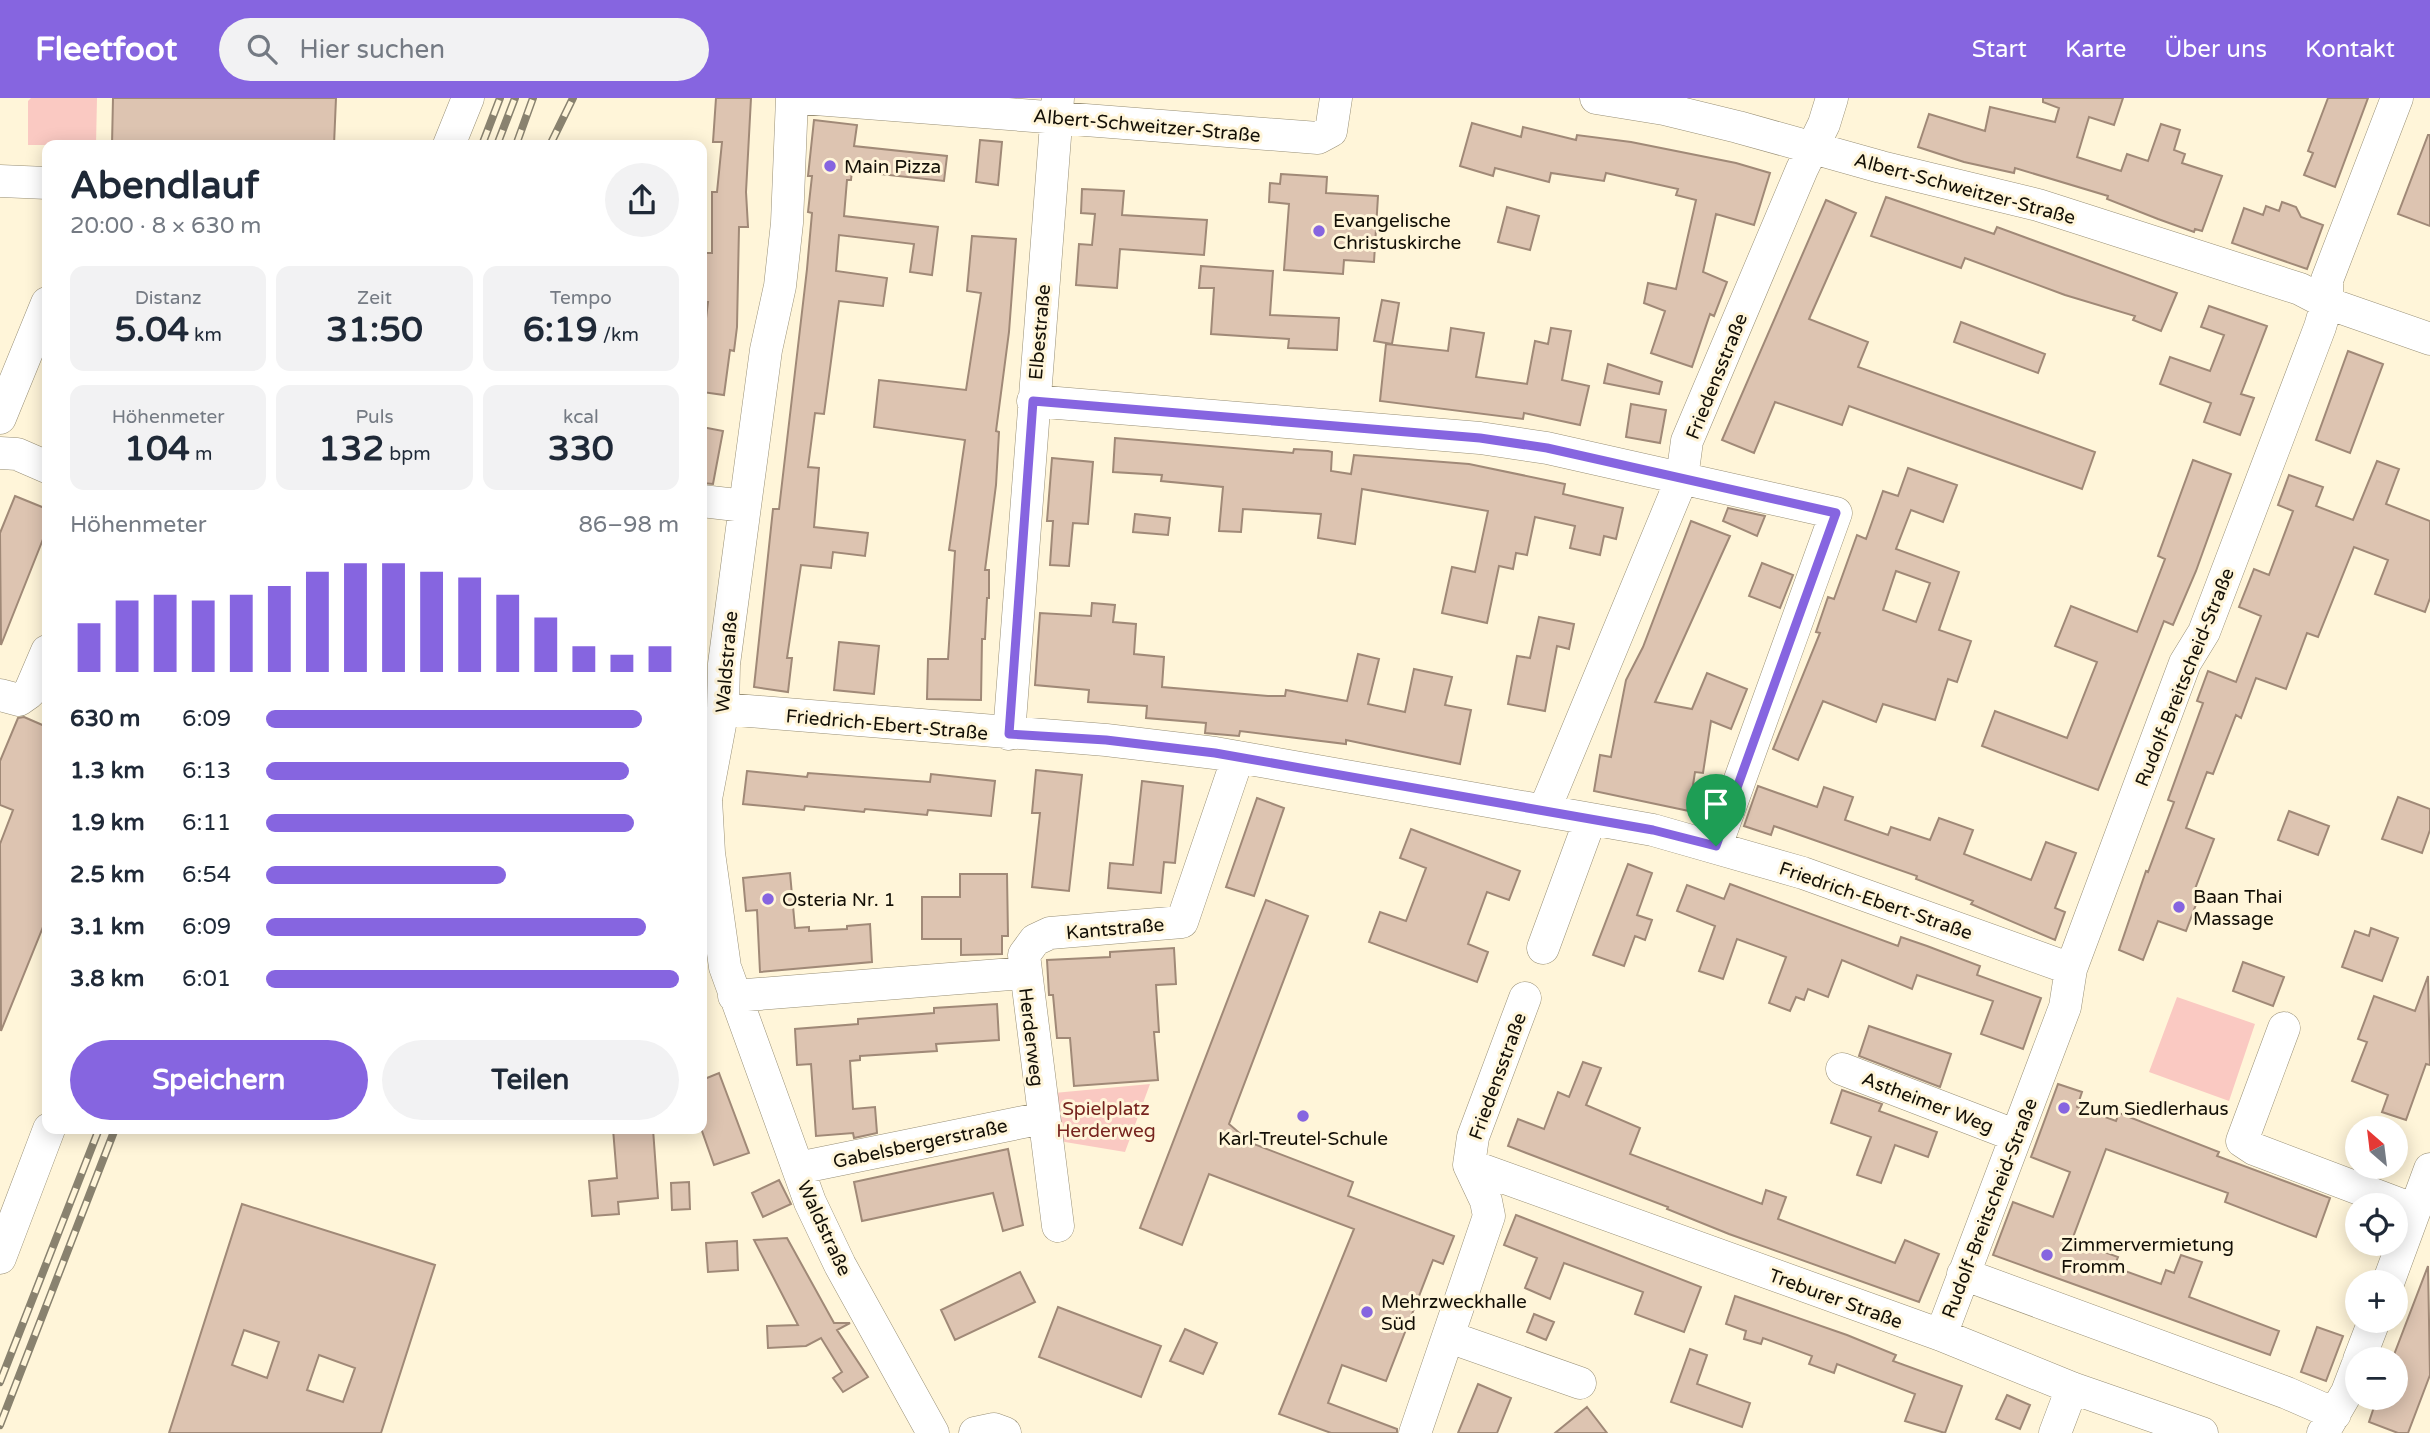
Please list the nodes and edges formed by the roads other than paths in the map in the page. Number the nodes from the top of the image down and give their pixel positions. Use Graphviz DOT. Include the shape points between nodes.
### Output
graph roads {
  1 [pos="468,98"];
  2 [pos="792,98"];
  3 [pos="802,98"];
  4 [pos="1336,98"];
  5 [pos="1595,98"];
  6 [pos="1832,98"];
  7 [pos="2397,98"];
  8 [pos="1057,108"];
  9 [pos="451,140"];
  10 [pos="1814,147"];
  11 [pos="0,181"];
  12 [pos="42,183"];
  13 [pos="2327,303"];
  14 [pos="42,315"];
  15 [pos="2430,339"];
  16 [pos="1033,401"];
  17 [pos="0,418"];
  18 [pos="0,453"];
  19 [pos="42,465"];
  20 [pos="1682,478"];
  21 [pos="707,502"];
  22 [pos="745,506"];
  23 [pos="42,663"];
  24 [pos="0,695"];
  25 [pos="723,709"];
  26 [pos="1009,734"];
  27 [pos="1238,757"];
  28 [pos="707,794"];
  29 [pos="707,811"];
  30 [pos="1544,811"];
  31 [pos="1590,820"];
  32 [pos="1716,846"];
  33 [pos="1542,948"];
  34 [pos="2071,969"];
  35 [pos="1024,973"];
  36 [pos="734,996"];
  37 [pos="1525,998"];
  38 [pos="2284,1028"];
  39 [pos="1842,1069"];
  40 [pos="1042,1118"];
  41 [pos="48,1134"];
  42 [pos="2014,1135"];
  43 [pos="1469,1165"];
  44 [pos="798,1168"];
  45 [pos="2430,1169"];
  46 [pos="2415,1210"];
  47 [pos="1058,1226"];
  48 [pos="0,1258"];
  49 [pos="2393,1270"];
  50 [pos="1963,1273"];
  51 [pos="1941,1335"];
  52 [pos="1449,1337"];
  53 [pos="1580,1383"];
  54 [pos="2071,1388"];
  55 [pos="2345,1390"];
  56 [pos="2329,1423"];
  57 [pos="933,1433"];
  58 [pos="975,1433"];
  59 [pos="1005,1433"];
  60 [pos="1415,1433"];
  61 [pos="2055,1433"];
  62 [pos="2202,1433"];
  1 -- 9 [label="street"];
  2 -- 22 [label="street, Waldstraße" via="783,261"];
  3 -- 8 [label="street, Albert-Schweitzer-Straße"];
  4 -- 8 [label="street, Albert-Schweitzer-Straße" via="1331,131 1318,138"];
  5 -- 10 [label="street, Albert-Schweitzer-Straße" via="1664,109"];
  6 -- 10 [label="street, Friedensstraße"];
  7 -- 13 [label="street, Rudolf-Breitscheid-Straße" via="2327,280"];
  8 -- 16 [label="street, Elbestraße"];
  10 -- 13 [label="street, Albert-Schweitzer-Straße" via="2038,205 2300,289"];
  10 -- 20 [label="street, Friedensstraße" via="1688,441"];
  11 -- 12 [label="street"];
  13 -- 15 [label="street, Albert-Schweitzer-Straße"];
  13 -- 34 [label="street, Rudolf-Breitscheid-Straße"];
  14 -- 17 [label="street"];
  16 -- 20 [label="street" via="1480,438"];
  16 -- 26 [label="street, Elbestraße"];
  18 -- 19 [label="street" via="17,454"];
  20 -- 30 [label="street, Friedensstraße"];
  20 -- 32 [label="street" via="1836,513"];
  21 -- 22 [label="street"];
  22 -- 25 [label="street, Waldstraße" via="724,664"];
  23 -- 24 [label="street" via="29,693 19,699"];
  25 -- 26 [label="street, Friedrich-Ebert-Straße"];
  25 -- 28 [label="street, Waldstraße"];
  26 -- 27 [label="street, Friedrich-Ebert-Straße" via="1106,740"];
  27 -- 30 [label="street, Friedrich-Ebert-Straße"];
  27 -- 35 [label="street, Kantstraße" via="1181,922 1049,933 1035,940 1024,955"];
  29 -- 36 [label="street, Waldstraße" via="724,967"];
  30 -- 31 [label="street, Friedrich-Ebert-Straße"];
  31 -- 32 [label="street, Friedrich-Ebert-Straße"];
  31 -- 33 [label="street"];
  32 -- 34 [label="street, Friedrich-Ebert-Straße"];
  34 -- 42 [label="street, Rudolf-Breitscheid-Straße" via="2064,1007"];
  35 -- 36 [label="street"];
  35 -- 40 [label="street, Herderweg"];
  36 -- 44 [label="street, Waldstraße"];
  37 -- 43 [label="street, Friedensstraße" via="1473,1137"];
  38 -- 46 [label="street" via="2242,1141"];
  39 -- 42 [label="street, Astheimer Weg"];
  40 -- 44 [label="street, Gabelsbergerstraße"];
  40 -- 47 [label="street, Herderweg"];
  41 -- 48 [label="street"];
  42 -- 50 [label="street, Rudolf-Breitscheid-Straße"];
  43 -- 51 [label="street, Treburer Straße"];
  43 -- 52 [label="street, Friedensstraße" via="1489,1216"];
  44 -- 57 [label="street, Waldstraße" via="840,1265"];
  45 -- 46 [label="street"];
  46 -- 49 [label="street"];
  50 -- 51 [label="street, Rudolf-Breitscheid-Straße"];
  50 -- 56 [label="street" via="2287,1393"];
  51 -- 54 [label="street, Treburer Straße"];
  52 -- 53 [label="street"];
  52 -- 60 [label="street, Friedensstraße"];
  54 -- 61 [label="street"];
  54 -- 62 [label="street, Treburer Straße"];
  55 -- 56 [label="street"];
  58 -- 59 [label="street" via="994,1429"];
}
